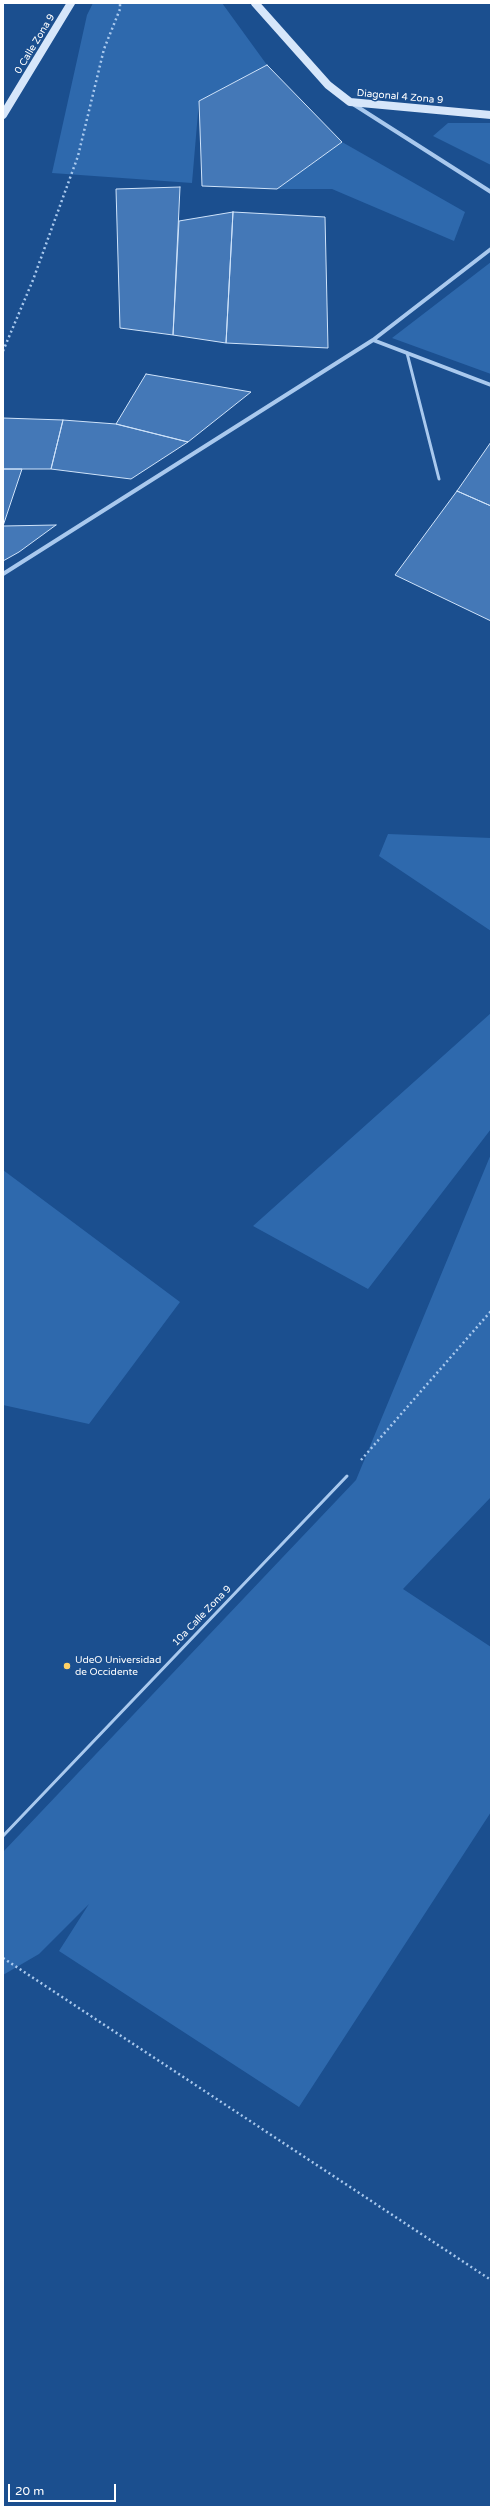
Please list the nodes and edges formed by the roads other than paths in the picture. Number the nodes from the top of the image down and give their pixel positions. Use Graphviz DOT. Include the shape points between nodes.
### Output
graph roads {
  1 [pos="71,3"];
  2 [pos="255,3"];
  3 [pos="350,102"];
  4 [pos="3,115"];
  5 [pos="491,115"];
  6 [pos="491,192"];
  7 [pos="491,249"];
  8 [pos="373,340"];
  9 [pos="407,353"];
  10 [pos="491,385"];
  11 [pos="439,479"];
  12 [pos="3,574"];
  13 [pos="347,1476"];
  14 [pos="3,1836"];
  1 -- 4 [label="main road, 0 Calle Zona 9"];
  2 -- 3 [label="main road, Diagonal 4 Zona 9" via="328,85"];
  3 -- 5 [label="main road, Diagonal 4 Zona 9"];
  3 -- 6 [label="street"];
  7 -- 8 [label="street"];
  8 -- 9 [label="street"];
  8 -- 12 [label="street"];
  9 -- 10 [label="street"];
  9 -- 11 [label="lane"];
  13 -- 14 [label="lane, 10a Calle Zona 9"];
}
